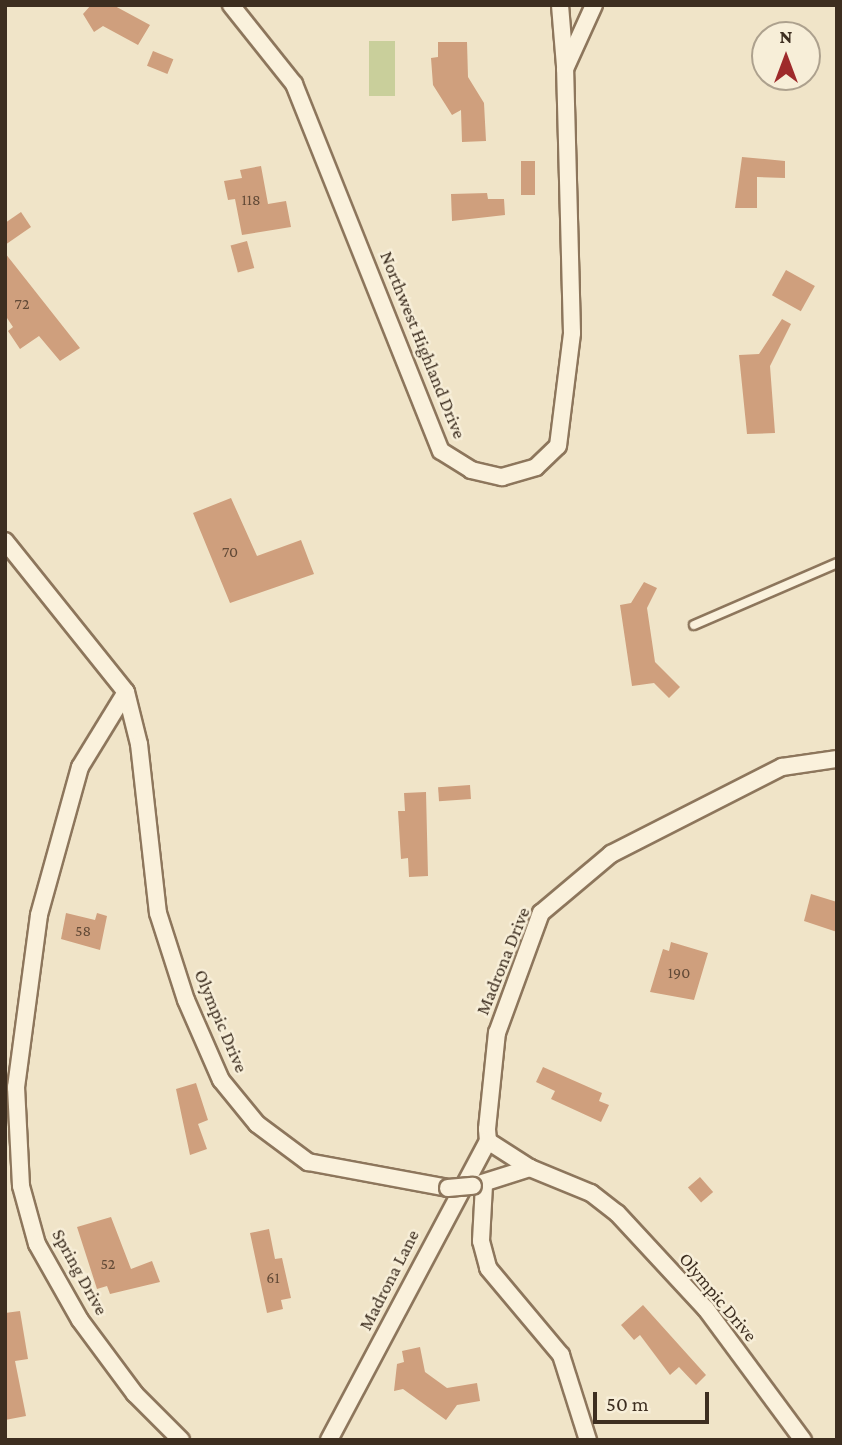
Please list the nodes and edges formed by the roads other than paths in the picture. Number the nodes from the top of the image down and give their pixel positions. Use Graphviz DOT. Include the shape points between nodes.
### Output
graph roads {
  1 [pos="231,5"];
  2 [pos="560,5"];
  3 [pos="594,5"];
  4 [pos="565,69"];
  5 [pos="5,541"];
  6 [pos="837,563"];
  7 [pos="694,625"];
  8 [pos="126,692"];
  9 [pos="837,760"];
  10 [pos="488,1141"];
  11 [pos="530,1168"];
  12 [pos="479,1185"];
  13 [pos="181,1440"];
  14 [pos="329,1440"];
  15 [pos="588,1440"];
  16 [pos="803,1440"];
  1 -- 4 [label="street, Northwest Highland Drive" via="294,85 441,451 471,470 502,477 536,467 558,446 572,333"];
  2 -- 4 [label="street"];
  3 -- 4 [label="street, Northwest Highland Drive"];
  5 -- 8 [label="street, Olympic Drive"];
  6 -- 7 [label="lane"];
  8 -- 12 [label="street, Olympic Drive, bridge" via="139,744 158,913 186,1000 221,1080 257,1124 308,1162 448,1188"];
  8 -- 13 [label="street, Spring Drive" via="80,766 40,915 16,1087 21,1186 37,1244 80,1320 135,1394"];
  9 -- 10 [label="street, Madrona Drive" via="782,766 611,854 541,913 498,1033"];
  10 -- 11 [label="street"];
  10 -- 14 [label="street, Madrona Lane"];
  11 -- 12 [label="street, Olympic Drive"];
  11 -- 16 [label="street, Olympic Drive" via="591,1193 617,1213 706,1309"];
  12 -- 15 [label="street" via="488,1268 561,1355"];
}
